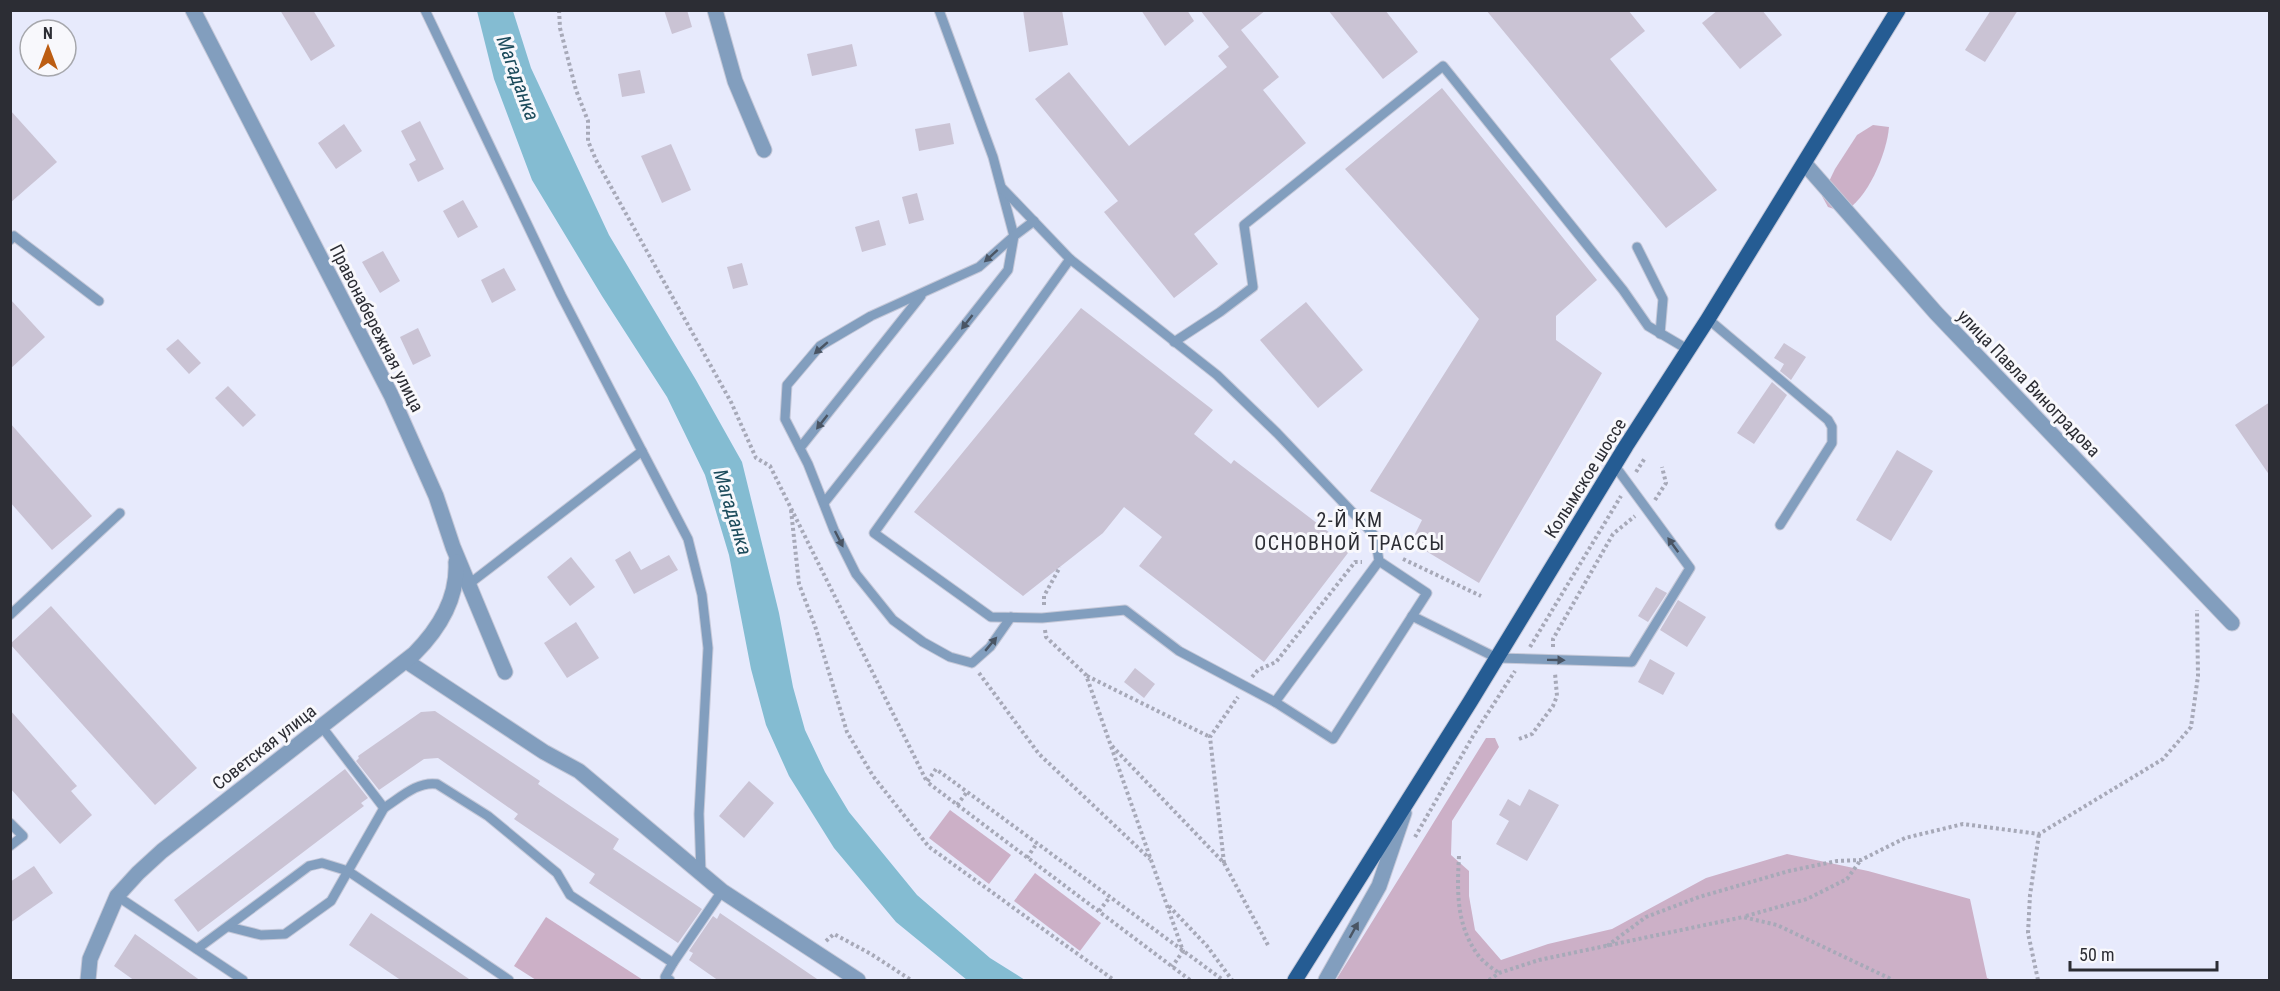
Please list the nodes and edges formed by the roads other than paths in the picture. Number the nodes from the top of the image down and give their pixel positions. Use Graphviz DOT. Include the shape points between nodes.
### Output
graph roads {
  1 [pos="193,10"];
  2 [pos="425,10"];
  3 [pos="715,10"];
  4 [pos="939,10"];
  5 [pos="1898,10"];
  6 [pos="764,150"];
  7 [pos="1805,164"];
  8 [pos="1002,188"];
  9 [pos="1034,221"];
  10 [pos="1014,236"];
  11 [pos="10,240"];
  12 [pos="1636,247"];
  13 [pos="1070,259"];
  14 [pos="923,294"];
  15 [pos="99,301"];
  16 [pos="1708,319"];
  17 [pos="1660,334"];
  18 [pos="1174,342"];
  19 [pos="1687,349"];
  20 [pos="800,448"];
  21 [pos="642,451"];
  22 [pos="1615,466"];
  23 [pos="824,503"];
  24 [pos="120,513"];
  25 [pos="1780,525"];
  26 [pos="453,547"];
  27 [pos="1379,561"];
  28 [pos="469,584"];
  29 [pos="10,615"];
  30 [pos="1412,616"];
  31 [pos="1011,617"];
  32 [pos="2232,623"];
  33 [pos="1497,658"];
  34 [pos="406,661"];
  35 [pos="505,672"];
  36 [pos="1275,702"];
  37 [pos="322,727"];
  38 [pos="1411,793"];
  39 [pos="384,808"];
  40 [pos="10,823"];
  41 [pos="10,846"];
  42 [pos="348,871"];
  43 [pos="701,873"];
  44 [pos="722,891"];
  45 [pos="117,896"];
  46 [pos="229,927"];
  47 [pos="197,949"];
  48 [pos="673,963"];
  49 [pos="1303,973"];
  50 [pos="87,979"];
  51 [pos="243,981"];
  52 [pos="509,981"];
  53 [pos="670,981"];
  54 [pos="858,981"];
  55 [pos="1295,981"];
  56 [pos="1326,981"];
  1 -- 26 [label="street, Правонабережная улица" via="391,395 436,496"];
  2 -- 21 [label="lane" via="561,295"];
  3 -- 6 [label="street" via="733,73"];
  4 -- 8 [label="lane"];
  5 -- 7 [label="main road, Колымское шоссе"];
  7 -- 16 [label="main road, Колымское шоссе"];
  7 -- 32 [label="street, улица Павла Виноградова" via="1936,313"];
  8 -- 9 [label="lane"];
  8 -- 10 [label="lane"];
  9 -- 10 [label="lane"];
  9 -- 13 [label="lane"];
  10 -- 14 [label="lane, one-way" via="979,267"];
  10 -- 23 [label="lane, one-way" via="1008,270"];
  11 -- 15 [label="lane" via="15,236"];
  12 -- 17 [label="lane" via="1664,299"];
  13 -- 18 [label="lane"];
  13 -- 31 [label="lane" via="874,533 991,616"];
  14 -- 20 [label="lane, one-way"];
  14 -- 20 [label="lane, one-way" via="871,316 820,346 787,385 785,419"];
  16 -- 19 [label="main road, Колымское шоссе"];
  16 -- 25 [label="lane" via="1828,420 1832,428 1832,443"];
  17 -- 18 [label="lane" via="1647,326 1623,290 1443,66 1244,225 1253,286"];
  17 -- 19 [label="lane"];
  18 -- 27 [label="lane" via="1217,375 1375,536"];
  19 -- 22 [label="main road, Колымское шоссе"];
  20 -- 23 [label="lane"];
  21 -- 28 [label="lane"];
  21 -- 43 [label="lane" via="688,539 702,595 708,648 699,813"];
  22 -- 33 [label="main road, Колымское шоссе"];
  33 -- 22 [label="lane, one-way" via="1632,662 1679,586 1690,568"];
  23 -- 31 [label="lane, one-way" via="856,574 893,620 923,642 950,657 972,663 990,647"];
  24 -- 29 [label="lane"];
  26 -- 28 [label="street, Правонабережная улица"];
  26 -- 34 [label="street, Советская улица" via="457,574 450,602 429,639"];
  27 -- 30 [label="lane" via="1427,593"];
  27 -- 36 [label="lane"];
  28 -- 35 [label="street, Правонабережная улица"];
  30 -- 33 [label="lane"];
  30 -- 36 [label="lane" via="1333,739"];
  31 -- 36 [label="lane" via="1125,610 1179,651"];
  33 -- 38 [label="main road, Колымское шоссе"];
  34 -- 37 [label="street, Советская улица"];
  34 -- 43 [label="street" via="579,771"];
  37 -- 39 [label="lane"];
  37 -- 45 [label="street, Советская улица" via="162,851"];
  38 -- 49 [label="main road, Колымское шоссе"];
  56 -- 38 [label="street, one-way" via="1378,886"];
  39 -- 42 [label="lane"];
  39 -- 48 [label="lane" via="419,785 437,784 489,816 558,873 570,896"];
  40 -- 41 [label="lane" via="23,836"];
  42 -- 46 [label="lane" via="322,863 309,866"];
  42 -- 46 [label="lane" via="331,901 285,934 261,935"];
  42 -- 52 [label="lane"];
  43 -- 44 [label="street"];
  44 -- 48 [label="lane"];
  44 -- 54 [label="street"];
  45 -- 47 [label="lane"];
  45 -- 50 [label="street, Советская улица" via="90,959"];
  46 -- 47 [label="lane"];
  47 -- 51 [label="lane"];
  48 -- 53 [label="lane" via="665,977"];
  49 -- 55 [label="main road, Колымское шоссе"];
}
